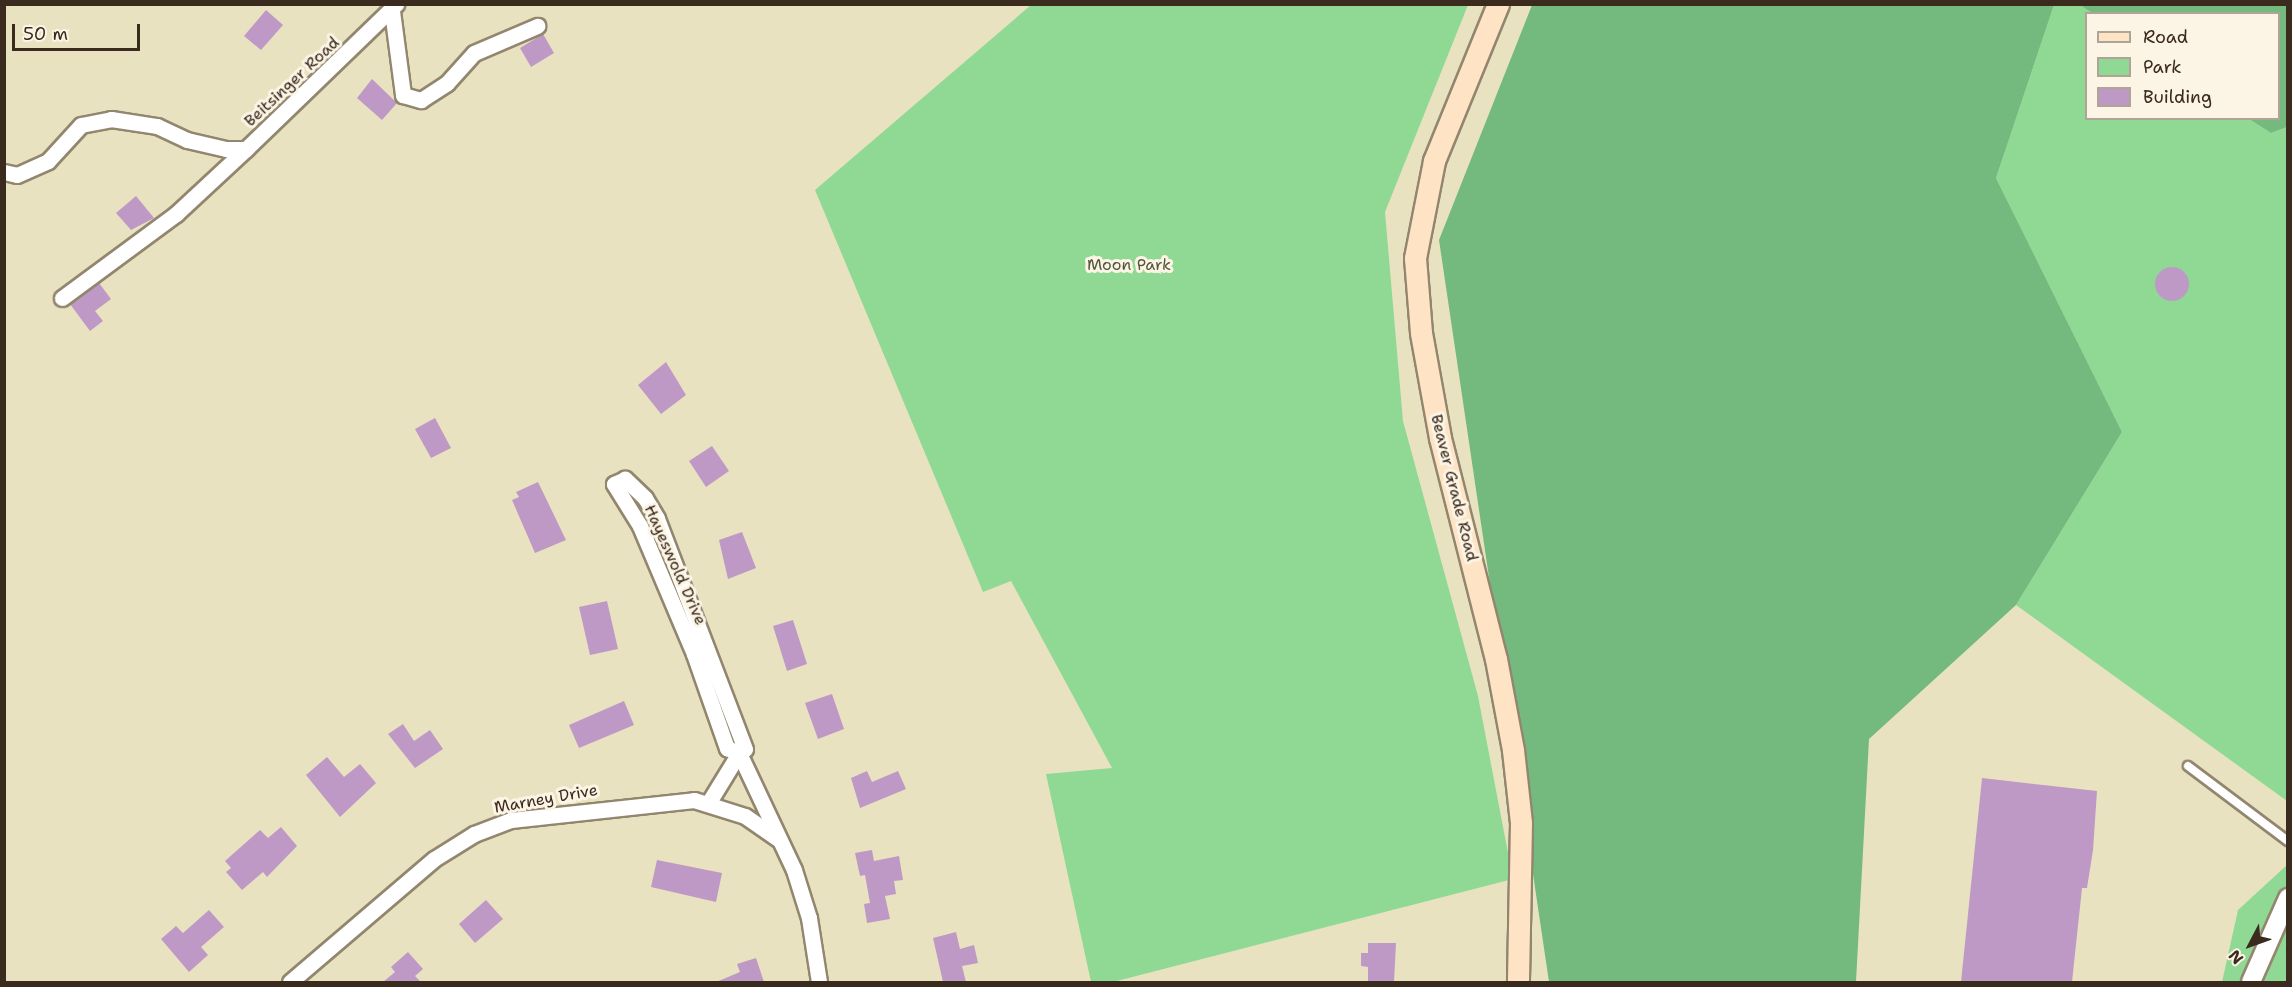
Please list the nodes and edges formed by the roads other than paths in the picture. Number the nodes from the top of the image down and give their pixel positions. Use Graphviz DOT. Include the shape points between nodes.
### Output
graph roads {
  1 [pos="1498,4"];
  2 [pos="394,8"];
  3 [pos="537,26"];
  4 [pos="246,149"];
  5 [pos="4,172"];
  6 [pos="62,298"];
  7 [pos="739,753"];
  8 [pos="2188,766"];
  9 [pos="710,802"];
  10 [pos="780,841"];
  11 [pos="2288,841"];
  12 [pos="2288,898"];
  13 [pos="290,982"];
  14 [pos="819,982"];
  15 [pos="1518,982"];
  16 [pos="2251,982"];
  1 -- 15 [label="main road, Beaver Grade Road" via="1434,161 1415,258 1421,333 1435,409 1496,659 1517,777 1521,834"];
  2 -- 3 [label="street" via="403,95 421,100 447,83 474,53"];
  2 -- 4 [label="street, Beitsinger Road"];
  4 -- 5 [label="street, Beitsinger Road" via="226,149 187,140 157,126 111,119 81,125 48,161 17,175"];
  4 -- 6 [label="street" via="176,214"];
  7 -- 7 [label="street, Hayeswold Drive" via="745,749 739,724 657,518 632,483 619,481 614,484 640,526 694,654 727,748"];
  7 -- 9 [label="street"];
  7 -- 10 [label="street, Hayeswold Drive"];
  8 -- 11 [label="lane"];
  9 -- 10 [label="street, Marney Drive" via="745,816"];
  9 -- 13 [label="street, Marney Drive" via="677,799 493,826 434,859"];
  10 -- 14 [label="street, Hayeswold Drive" via="804,901"];
  12 -- 16 [label="street"];
}
